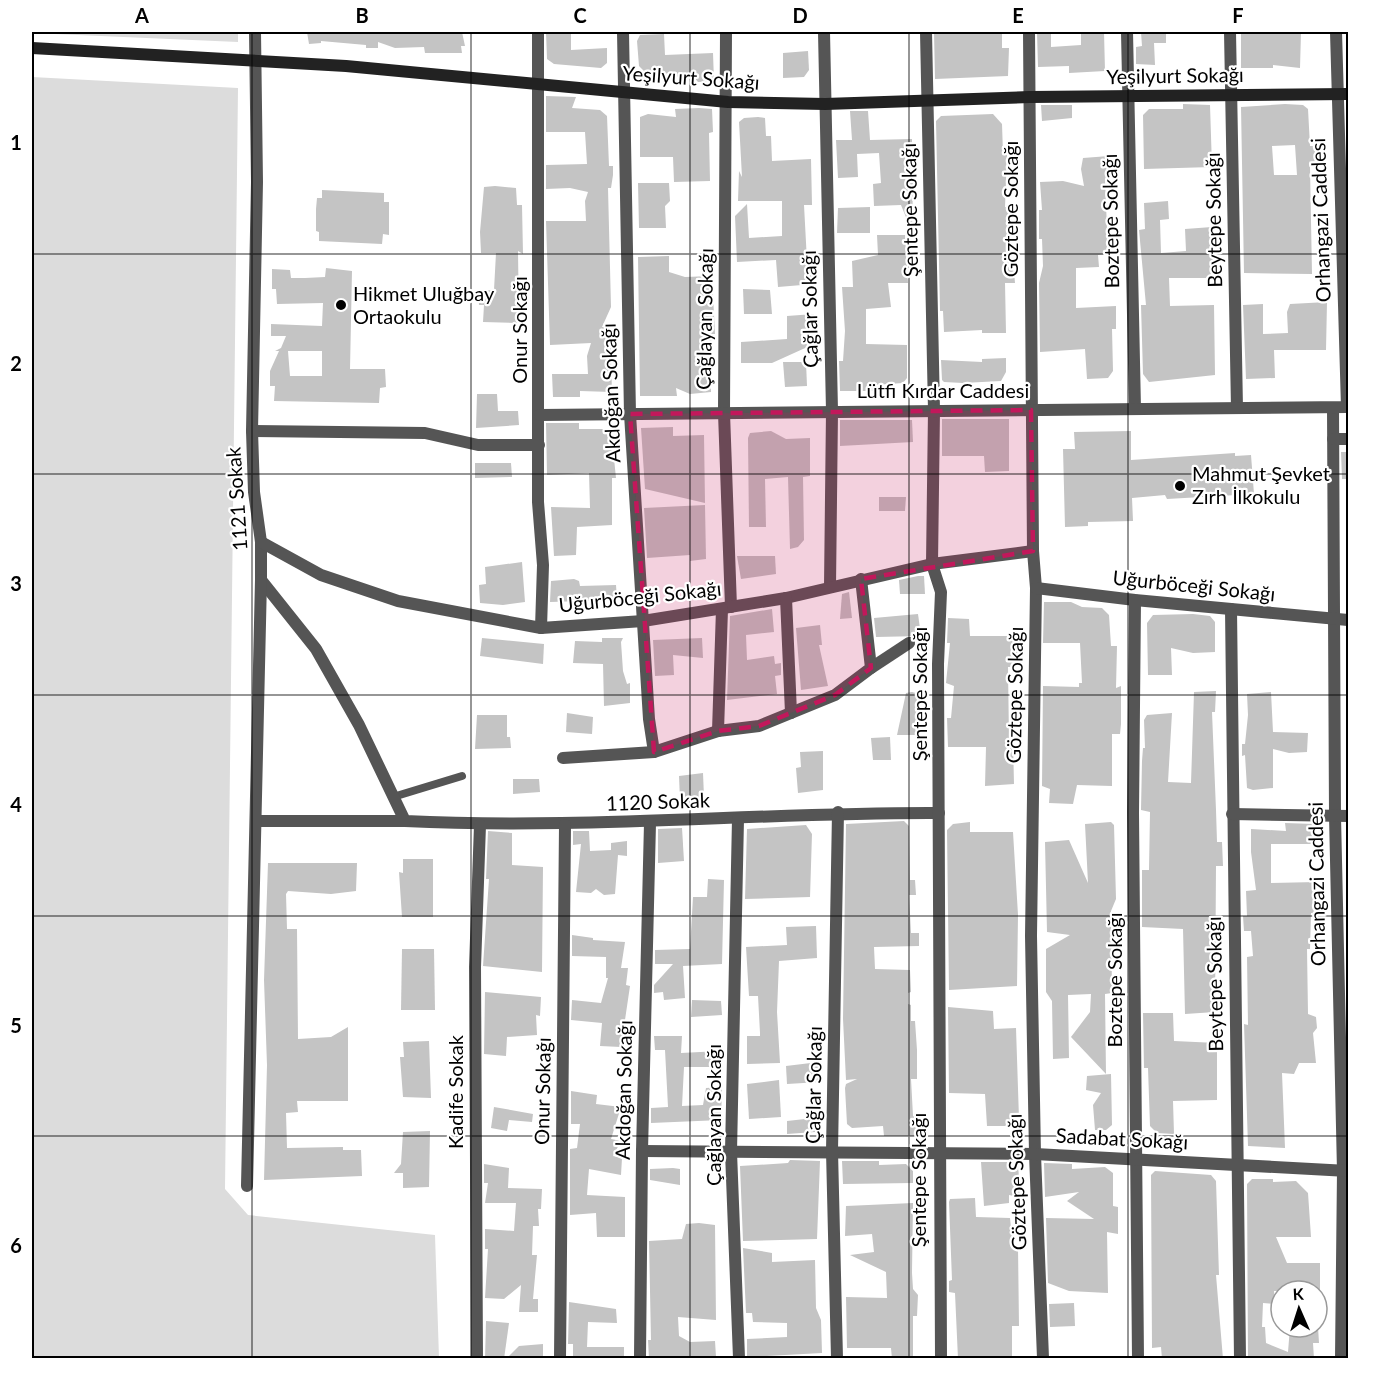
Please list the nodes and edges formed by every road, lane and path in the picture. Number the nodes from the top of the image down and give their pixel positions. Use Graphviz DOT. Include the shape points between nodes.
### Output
graph roads {
  1 [pos="255,32"];
  2 [pos="538,32"];
  3 [pos="623,32"];
  4 [pos="726,32"];
  5 [pos="824,32"];
  6 [pos="926,32"];
  7 [pos="1029,32"];
  8 [pos="1127,32"];
  9 [pos="1230,32"];
  10 [pos="1336,32"];
  11 [pos="32,48"];
  12 [pos="254,59"];
  13 [pos="539,84"];
  14 [pos="624,93"];
  15 [pos="1343,94"];
  16 [pos="1230,95"];
  17 [pos="1127,96"];
  18 [pos="1030,97"];
  19 [pos="728,102"];
  20 [pos="927,102"];
  21 [pos="825,104"];
  22 [pos="1347,407"];
  23 [pos="1237,408"];
  24 [pos="1333,408"];
  25 [pos="1135,409"];
  26 [pos="934,410"];
  27 [pos="1031,410"];
  28 [pos="832,411"];
  29 [pos="724,413"];
  30 [pos="630,414"];
  31 [pos="540,415"];
  32 [pos="252,432"];
  33 [pos="1333,439"];
  34 [pos="1348,439"];
  35 [pos="539,445"];
  36 [pos="261,542"];
  37 [pos="1033,551"];
  38 [pos="932,564"];
  39 [pos="861,579"];
  40 [pos="261,580"];
  41 [pos="830,586"];
  42 [pos="1036,588"];
  43 [pos="786,598"];
  44 [pos="1135,600"];
  45 [pos="726,608"];
  46 [pos="1231,609"];
  47 [pos="1333,620"];
  48 [pos="1348,620"];
  49 [pos="643,621"];
  50 [pos="541,628"];
  51 [pos="909,643"];
  52 [pos="871,668"];
  53 [pos="791,713"];
  54 [pos="718,731"];
  55 [pos="654,752"];
  56 [pos="563,758"];
  57 [pos="462,776"];
  58 [pos="393,797"];
  59 [pos="838,812"];
  60 [pos="939,813"];
  61 [pos="1232,814"];
  62 [pos="1335,816"];
  63 [pos="1348,816"];
  64 [pos="738,819"];
  65 [pos="256,821"];
  66 [pos="405,821"];
  67 [pos="650,823"];
  68 [pos="480,825"];
  69 [pos="565,825"];
  70 [pos="642,1151"];
  71 [pos="832,1151"];
  72 [pos="731,1152"];
  73 [pos="1035,1154"];
  74 [pos="938,1155"];
  75 [pos="1136,1159"];
  76 [pos="1237,1165"];
  77 [pos="1346,1171"];
  78 [pos="247,1186"];
  79 [pos="477,1359"];
  80 [pos="560,1359"];
  81 [pos="640,1359"];
  82 [pos="739,1359"];
  83 [pos="837,1359"];
  84 [pos="941,1359"];
  85 [pos="1043,1359"];
  86 [pos="1138,1359"];
  87 [pos="1240,1359"];
  88 [pos="1341,1359"];
  1 -- 12 [label="street, 1121 Sokak"];
  2 -- 13 [label="street, Onur Sokağı"];
  3 -- 14 [label="street, Akdoğan Sokağı"];
  4 -- 19 [label="street, Çağlayan Sokağı"];
  5 -- 21 [label="street, Çağlar Sokağı"];
  6 -- 20 [label="street, Şentepe Sokağı"];
  7 -- 18 [label="street, Göztepe Sokağı"];
  8 -- 17 [label="street, Boztepe Sokağı"];
  9 -- 16 [label="street, Beytepe Sokağı"];
  10 -- 15 [label="street, Orhangazi Caddesi"];
  11 -- 12 [label="main road, Yeşilyurt Sokağı"];
  12 -- 13 [label="main road, Yeşilyurt Sokağı"];
  12 -- 32 [label="street, 1121 Sokak" via="257,182"];
  13 -- 14 [label="main road, Yeşilyurt Sokağı"];
  13 -- 31 [label="street, Onur Sokağı"];
  14 -- 19 [label="main road, Yeşilyurt Sokağı"];
  14 -- 30 [label="street, Akdoğan Sokağı"];
  15 -- 16 [label="main road, Yeşilyurt Sokağı"];
  15 -- 22 [label="street, Orhangazi Caddesi"];
  16 -- 17 [label="main road, Yeşilyurt Sokağı"];
  16 -- 23 [label="street, Beytepe Sokağı"];
  17 -- 18 [label="main road, Yeşilyurt Sokağı"];
  17 -- 25 [label="street, Boztepe Sokağı"];
  18 -- 20 [label="main road, Yeşilyurt Sokağı"];
  18 -- 27 [label="street, Göztepe Sokağı"];
  19 -- 21 [label="main road, Yeşilyurt Sokağı"];
  19 -- 29 [label="street, Çağlayan Sokağı"];
  20 -- 21 [label="main road, Yeşilyurt Sokağı"];
  20 -- 26 [label="street, Şentepe Sokağı"];
  21 -- 28 [label="street, Çağlar Sokağı"];
  22 -- 24 [label="street, Lütfi Kırdar Caddesi"];
  23 -- 24 [label="street, Lütfi Kırdar Caddesi"];
  23 -- 25 [label="street, Lütfi Kırdar Caddesi"];
  24 -- 33 [label="street, Orhangazi Caddesi"];
  25 -- 27 [label="street, Lütfi Kırdar Caddesi"];
  26 -- 27 [label="street, Lütfi Kırdar Caddesi"];
  26 -- 28 [label="street, Lütfi Kırdar Caddesi"];
  26 -- 38 [label="street, Şentepe Sokağı"];
  27 -- 37 [label="street, Göztepe Sokağı"];
  28 -- 29 [label="street, Lütfi Kırdar Caddesi"];
  28 -- 41 [label="street, Çağlar Sokağı"];
  29 -- 30 [label="street, Lütfi Kırdar Caddesi"];
  29 -- 45 [label="street, Çağlayan Sokağı"];
  30 -- 31 [label="street, Lütfi Kırdar Caddesi"];
  30 -- 49 [label="street, Akdoğan Sokağı"];
  31 -- 35 [label="street, Onur Sokağı"];
  32 -- 35 [label="street" via="424,433 478,445"];
  32 -- 36 [label="street, 1121 Sokak"];
  33 -- 34 [label="street"];
  33 -- 47 [label="street, Orhangazi Caddesi"];
  35 -- 50 [label="street, Onur Sokağı"];
  36 -- 40 [label="street, 1121 Sokak"];
  36 -- 50 [label="street, Uğurböceği Sokağı" via="321,575 398,601"];
  37 -- 38 [label="street, Uğurböceği Sokağı"];
  37 -- 42 [label="street, Göztepe Sokağı"];
  38 -- 39 [label="street, Uğurböceği Sokağı"];
  38 -- 60 [label="street, Şentepe Sokağı" via="941,592"];
  39 -- 41 [label="street, Uğurböceği Sokağı"];
  39 -- 52 [label="street"];
  40 -- 58 [label="street" via="316,649 359,725"];
  40 -- 65 [label="street, 1121 Sokak"];
  41 -- 43 [label="street, Uğurböceği Sokağı"];
  42 -- 44 [label="street, Uğurböceği Sokağı"];
  42 -- 73 [label="street, Göztepe Sokağı" via="1031,936"];
  43 -- 45 [label="street, Uğurböceği Sokağı"];
  43 -- 53 [label="street"];
  44 -- 46 [label="street, Uğurböceği Sokağı"];
  44 -- 75 [label="street, Boztepe Sokağı"];
  45 -- 49 [label="street, Uğurböceği Sokağı"];
  45 -- 54 [label="street, Çağlayan Sokağı"];
  46 -- 47 [label="street, Uğurböceği Sokağı"];
  46 -- 61 [label="street, Beytepe Sokağı"];
  47 -- 48 [label="street, Uğurböceği Sokağı"];
  47 -- 62 [label="street, Orhangazi Caddesi"];
  49 -- 50 [label="street, Uğurböceği Sokağı"];
  49 -- 55 [label="street, Akdoğan Sokağı"];
  51 -- 52 [label="street"];
  52 -- 53 [label="street" via="835,695"];
  53 -- 54 [label="street" via="759,726"];
  54 -- 55 [label="street"];
  55 -- 56 [label="street"];
  57 -- 58 [label="lane"];
  58 -- 66 [label="street"];
  59 -- 60 [label="street, 1120 Sokak"];
  59 -- 64 [label="street, 1120 Sokak"];
  59 -- 71 [label="street, Çağlar Sokağı"];
  60 -- 74 [label="street, Şentepe Sokağı"];
  61 -- 62 [label="street"];
  61 -- 76 [label="street, Beytepe Sokağı"];
  62 -- 63 [label="street"];
  62 -- 77 [label="street, Orhangazi Caddesi"];
  64 -- 67 [label="street, 1120 Sokak"];
  64 -- 72 [label="street, Çağlayan Sokağı"];
  65 -- 66 [label="street"];
  65 -- 78 [label="street, 1121 Sokak"];
  66 -- 68 [label="street"];
  67 -- 69 [label="street, 1120 Sokak"];
  67 -- 70 [label="street, Akdoğan Sokağı"];
  68 -- 69 [label="street, 1120 Sokak"];
  68 -- 79 [label="street, Kadife Sokak" via="475,967"];
  69 -- 80 [label="street, Onur Sokağı"];
  70 -- 72 [label="street, Sadabat Sokağı"];
  70 -- 81 [label="street, Akdoğan Sokağı"];
  71 -- 72 [label="street, Sadabat Sokağı"];
  71 -- 74 [label="street, Sadabat Sokağı"];
  71 -- 83 [label="street, Çağlar Sokağı"];
  72 -- 82 [label="street, Çağlayan Sokağı"];
  73 -- 74 [label="street, Sadabat Sokağı"];
  73 -- 75 [label="street, Sadabat Sokağı"];
  73 -- 85 [label="street, Göztepe Sokağı"];
  74 -- 84 [label="street, Şentepe Sokağı"];
  75 -- 76 [label="street, Sadabat Sokağı"];
  75 -- 86 [label="street, Boztepe Sokağı"];
  76 -- 77 [label="street, Sadabat Sokağı"];
  76 -- 87 [label="street, Beytepe Sokağı"];
  77 -- 88 [label="street, Orhangazi Caddesi"];
}
